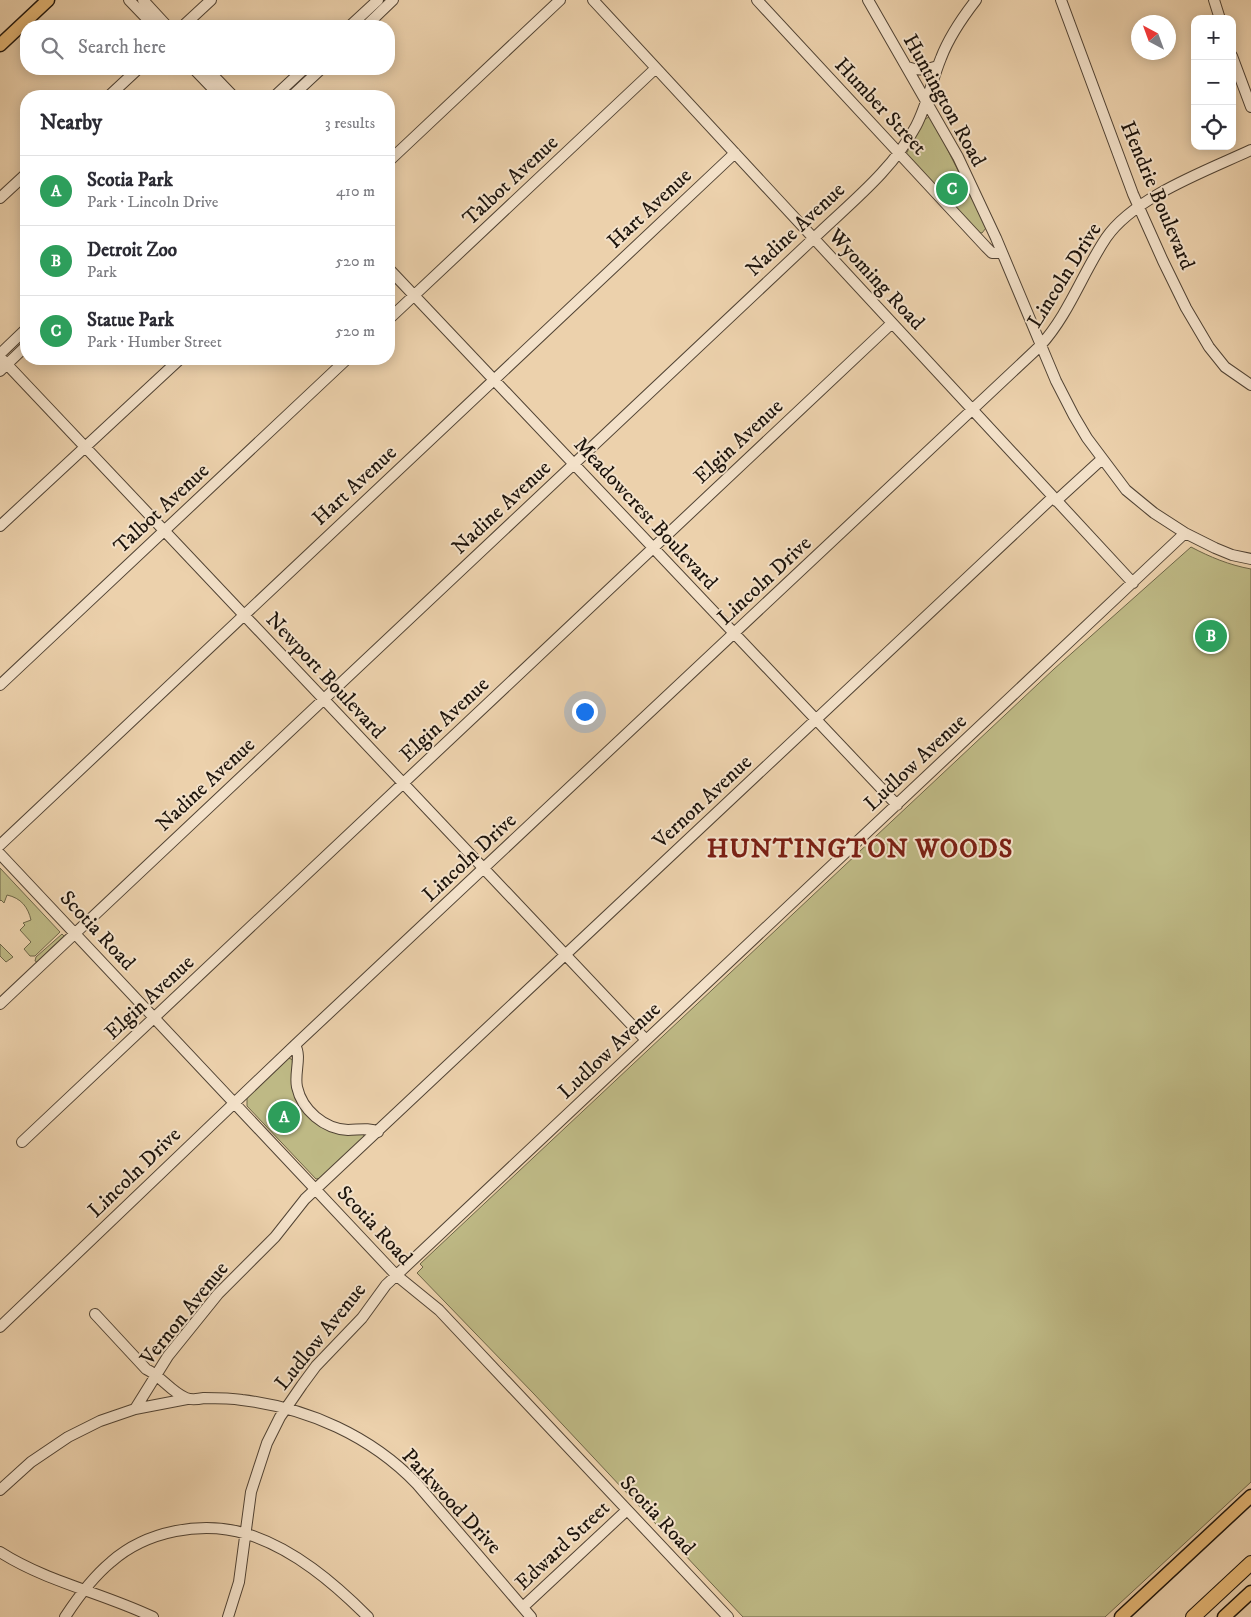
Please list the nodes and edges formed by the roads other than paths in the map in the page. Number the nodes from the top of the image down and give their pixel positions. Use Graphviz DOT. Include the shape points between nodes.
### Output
graph roads {
  1 [pos="48,0"];
  2 [pos="129,0"];
  3 [pos="143,0"];
  4 [pos="211,0"];
  5 [pos="393,0"];
  6 [pos="560,0"];
  7 [pos="593,0"];
  8 [pos="757,0"];
  9 [pos="868,0"];
  10 [pos="976,0"];
  11 [pos="1061,0"];
  12 [pos="1214,0"];
  13 [pos="380,3"];
  14 [pos="1219,15"];
  15 [pos="27,20"];
  16 [pos="148,20"];
  17 [pos="161,20"];
  18 [pos="189,20"];
  19 [pos="358,20"];
  20 [pos="370,20"];
  21 [pos="20,26"];
  22 [pos="0,45"];
  23 [pos="1233,60"];
  24 [pos="938,66"];
  25 [pos="907,67"];
  26 [pos="656,68"];
  27 [pos="132,75"];
  28 [pos="200,75"];
  29 [pos="213,75"];
  30 [pos="298,75"];
  31 [pos="315,75"];
  32 [pos="115,90"];
  33 [pos="214,90"];
  34 [pos="227,90"];
  35 [pos="281,90"];
  36 [pos="298,90"];
  37 [pos="925,101"];
  38 [pos="1251,107"];
  39 [pos="1251,150"];
  40 [pos="735,153"];
  41 [pos="899,153"];
  42 [pos="395,155"];
  43 [pos="20,180"];
  44 [pos="0,198"];
  45 [pos="1138,207"];
  46 [pos="992,231"];
  47 [pos="814,238"];
  48 [pos="978,238"];
  49 [pos="1002,253"];
  50 [pos="395,275"];
  51 [pos="414,296"];
  52 [pos="395,313"];
  53 [pos="1032,321"];
  54 [pos="891,324"];
  55 [pos="1058,325"];
  56 [pos="20,338"];
  57 [pos="1040,346"];
  58 [pos="20,350"];
  59 [pos="2,361"];
  60 [pos="173,365"];
  61 [pos="341,365"];
  62 [pos="494,380"];
  63 [pos="1251,385"];
  64 [pos="972,409"];
  65 [pos="84,447"];
  66 [pos="1102,459"];
  67 [pos="574,464"];
  68 [pos="1054,499"];
  69 [pos="0,526"];
  70 [pos="164,531"];
  71 [pos="1185,533"];
  72 [pos="653,548"];
  73 [pos="1251,559"];
  74 [pos="1133,583"];
  75 [pos="244,614"];
  76 [pos="734,634"];
  77 [pos="0,685"];
  78 [pos="323,699"];
  79 [pos="816,720"];
  80 [pos="403,783"];
  81 [pos="897,805"];
  82 [pos="0,845"];
  83 [pos="0,854"];
  84 [pos="484,868"];
  85 [pos="75,933"];
  86 [pos="566,955"];
  87 [pos="0,1004"];
  88 [pos="154,1017"];
  89 [pos="646,1040"];
  90 [pos="295,1045"];
  91 [pos="235,1102"];
  92 [pos="378,1132"];
  93 [pos="22,1142"];
  94 [pos="316,1190"];
  95 [pos="396,1275"];
  96 [pos="95,1314"];
  97 [pos="0,1327"];
  98 [pos="156,1374"];
  99 [pos="187,1399"];
  100 [pos="135,1408"];
  101 [pos="286,1408"];
  102 [pos="0,1490"];
  103 [pos="1251,1496"];
  104 [pos="627,1510"];
  105 [pos="245,1534"];
  106 [pos="0,1552"];
  107 [pos="1251,1563"];
  108 [pos="85,1590"];
  109 [pos="1251,1592"];
  110 [pos="523,1607"];
  111 [pos="65,1617"];
  112 [pos="153,1617"];
  113 [pos="228,1617"];
  114 [pos="368,1617"];
  115 [pos="531,1617"];
  116 [pos="728,1617"];
  117 [pos="1121,1617"];
  118 [pos="1193,1617"];
  119 [pos="1224,1617"];
  1 -- 15 [label="main road"];
  2 -- 16 [label="street"];
  3 -- 17 [label="street"];
  4 -- 18 [label="street"];
  5 -- 13 [label="street"];
  6 -- 42 [label="street"];
  7 -- 26 [label="street, Wyoming Road"];
  8 -- 41 [label="street, Humber Street"];
  9 -- 25 [label="street, Huntington Road"];
  10 -- 24 [label="street, Nadine Avenue" via="949,38"];
  11 -- 45 [label="street, Hendrie Boulevard"];
  12 -- 14 [label="street"];
  13 -- 19 [label="street"];
  13 -- 20 [label="street"];
  21 -- 22 [label="main road"];
  23 -- 38 [label="street"];
  24 -- 25 [label="street" via="927,70"];
  24 -- 37 [label="street, Nadine Avenue"];
  25 -- 37 [label="street, Huntington Road"];
  26 -- 40 [label="street, Wyoming Road"];
  26 -- 51 [label="street, Talbot Avenue"];
  27 -- 32 [label="street"];
  28 -- 33 [label="street"];
  29 -- 34 [label="street"];
  30 -- 35 [label="street"];
  31 -- 36 [label="street"];
  37 -- 41 [label="street, Nadine Avenue" via="916,126"];
  37 -- 46 [label="street, Huntington Road" via="958,157"];
  39 -- 45 [label="street, Lincoln Drive"];
  40 -- 47 [label="street, Wyoming Road"];
  40 -- 62 [label="street, Hart Avenue"];
  41 -- 47 [label="street, Nadine Avenue"];
  41 -- 48 [label="street, Humber Street"];
  43 -- 44 [label="street"];
  45 -- 55 [label="street, Lincoln Drive" via="1107,237"];
  45 -- 63 [label="street, Hendrie Boulevard" via="1186,308 1209,347 1225,367"];
  46 -- 48 [label="street"];
  46 -- 49 [label="street, Huntington Road"];
  47 -- 54 [label="street, Wyoming Road"];
  47 -- 67 [label="street, Nadine Avenue"];
  48 -- 49 [label="street, Humber Street" via="992,253"];
  49 -- 53 [label="street, Huntington Road"];
  50 -- 51 [label="street, Meadowcrest Boulevard"];
  51 -- 52 [label="street, Talbot Avenue"];
  51 -- 62 [label="street, Meadowcrest Boulevard"];
  53 -- 55 [label="street" via="1048,327"];
  53 -- 57 [label="street, Huntington Road"];
  54 -- 64 [label="street, Wyoming Road"];
  54 -- 72 [label="street, Elgin Avenue"];
  55 -- 57 [label="street, Lincoln Drive"];
  56 -- 59 [label="street"];
  57 -- 64 [label="street, Lincoln Drive"];
  57 -- 66 [label="street, Huntington Road" via="1074,416"];
  58 -- 59 [label="street"];
  59 -- 65 [label="street, Newport Boulevard"];
  60 -- 65 [label="street"];
  61 -- 70 [label="street, Talbot Avenue"];
  62 -- 67 [label="street, Meadowcrest Boulevard"];
  62 -- 75 [label="street, Hart Avenue"];
  64 -- 68 [label="street, Wyoming Road"];
  64 -- 76 [label="street, Lincoln Drive"];
  65 -- 69 [label="street"];
  65 -- 70 [label="street, Newport Boulevard"];
  66 -- 68 [label="street, Vernon Avenue"];
  66 -- 71 [label="street, Huntington Road" via="1140,502"];
  67 -- 72 [label="street, Meadowcrest Boulevard"];
  67 -- 78 [label="street, Nadine Avenue"];
  68 -- 74 [label="street, Wyoming Road"];
  68 -- 79 [label="street, Vernon Avenue"];
  70 -- 75 [label="street, Newport Boulevard"];
  70 -- 77 [label="street, Talbot Avenue"];
  71 -- 73 [label="street, Huntington Road" via="1232,555"];
  71 -- 74 [label="street, Ludlow Avenue"];
  72 -- 76 [label="street, Meadowcrest Boulevard"];
  72 -- 80 [label="street, Elgin Avenue"];
  74 -- 81 [label="street, Ludlow Avenue"];
  75 -- 78 [label="street, Newport Boulevard"];
  75 -- 82 [label="street, Hart Avenue"];
  76 -- 79 [label="street, Meadowcrest Boulevard"];
  76 -- 84 [label="street, Lincoln Drive"];
  78 -- 80 [label="street, Newport Boulevard"];
  78 -- 85 [label="street, Nadine Avenue"];
  79 -- 81 [label="street, Meadowcrest Boulevard"];
  79 -- 86 [label="street, Vernon Avenue"];
  80 -- 84 [label="street, Newport Boulevard"];
  80 -- 88 [label="street, Elgin Avenue"];
  81 -- 89 [label="street, Ludlow Avenue"];
  83 -- 85 [label="street, Scotia Road"];
  84 -- 86 [label="street, Newport Boulevard"];
  84 -- 90 [label="street, Lincoln Drive"];
  85 -- 87 [label="street, Nadine Avenue"];
  85 -- 88 [label="street, Scotia Road"];
  86 -- 89 [label="street, Newport Boulevard"];
  86 -- 92 [label="street, Vernon Avenue"];
  88 -- 91 [label="street, Scotia Road"];
  88 -- 93 [label="street, Elgin Avenue"];
  89 -- 95 [label="street, Ludlow Avenue"];
  90 -- 91 [label="street, Lincoln Drive"];
  90 -- 92 [label="street" via="298,1054 297,1085 310,1112 337,1128 373,1129"];
  91 -- 94 [label="street, Scotia Road"];
  91 -- 97 [label="street, Lincoln Drive"];
  92 -- 94 [label="street, Vernon Avenue"];
  94 -- 95 [label="street, Scotia Road"];
  94 -- 98 [label="street, Vernon Avenue" via="218,1294"];
  95 -- 101 [label="street, Ludlow Avenue" via="362,1318 316,1366"];
  95 -- 104 [label="street, Scotia Road" via="440,1310"];
  96 -- 98 [label="street" via="146,1369"];
  98 -- 99 [label="street"];
  98 -- 100 [label="street, Vernon Avenue"];
  99 -- 100 [label="street, Parkwood Drive"];
  99 -- 101 [label="street, Parkwood Drive" via="238,1399"];
  100 -- 102 [label="street" via="68,1437 31,1462"];
  101 -- 105 [label="street, Ludlow Avenue" via="267,1443 255,1478"];
  101 -- 110 [label="street, Parkwood Drive" via="346,1432 401,1469"];
  103 -- 117 [label="main road"];
  104 -- 110 [label="street, Edward Street"];
  104 -- 116 [label="street, Scotia Road"];
  105 -- 108 [label="street" via="210,1528 163,1534 118,1556"];
  105 -- 113 [label="street, Ludlow Avenue" via="239,1582"];
  105 -- 114 [label="street" via="294,1557 340,1591"];
  106 -- 108 [label="street" via="44,1575"];
  107 -- 118 [label="highway"];
  108 -- 111 [label="street"];
  108 -- 112 [label="street"];
  109 -- 119 [label="main road"];
  110 -- 115 [label="street, Parkwood Drive"];
}
